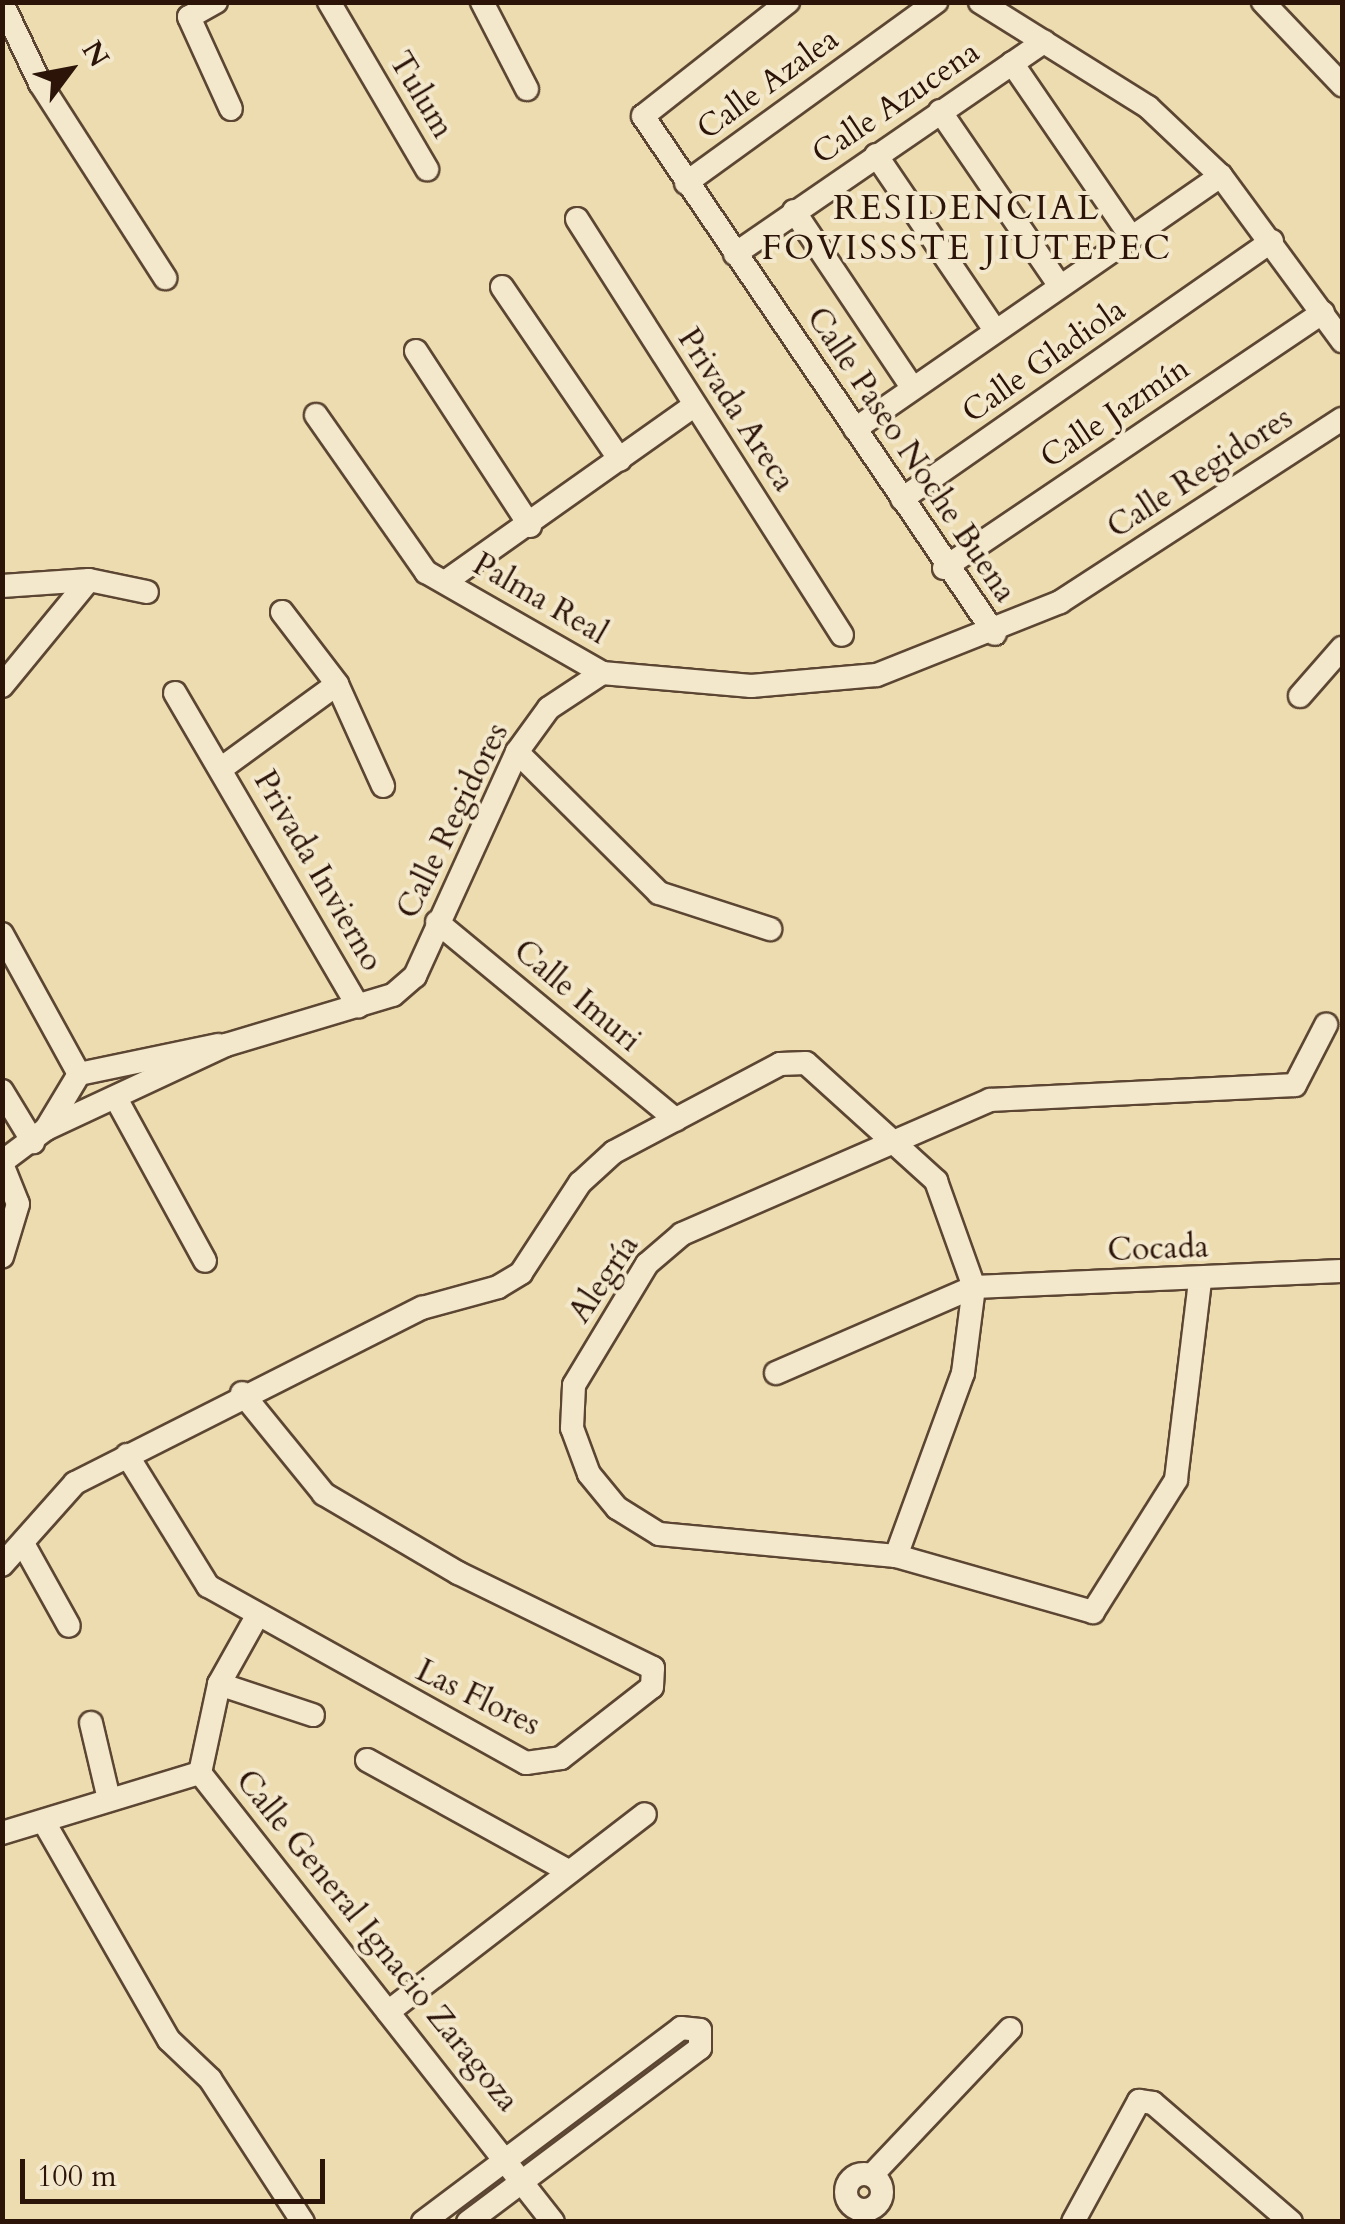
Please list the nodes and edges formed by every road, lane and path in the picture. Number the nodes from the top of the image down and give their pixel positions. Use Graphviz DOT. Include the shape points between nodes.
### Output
graph roads {
  1 [pos="216,2"];
  2 [pos="329,2"];
  3 [pos="482,2"];
  4 [pos="788,2"];
  5 [pos="936,2"];
  6 [pos="980,2"];
  7 [pos="1263,2"];
  8 [pos="2,4"];
  9 [pos="1044,42"];
  10 [pos="1012,64"];
  11 [pos="1342,86"];
  12 [pos="527,89"];
  13 [pos="231,108"];
  14 [pos="940,112"];
  15 [pos="876,155"];
  16 [pos="428,170"];
  17 [pos="1221,176"];
  18 [pos="686,183"];
  19 [pos="794,211"];
  20 [pos="578,220"];
  21 [pos="1132,236"];
  22 [pos="1272,241"];
  23 [pos="735,254"];
  24 [pos="165,278"];
  25 [pos="1059,285"];
  26 [pos="502,287"];
  27 [pos="1323,312"];
  28 [pos="995,330"];
  29 [pos="1342,340"];
  30 [pos="416,351"];
  31 [pos="912,386"];
  32 [pos="694,406"];
  33 [pos="316,415"];
  34 [pos="1342,419"];
  35 [pos="855,429"];
  36 [pos="620,460"];
  37 [pos="902,499"];
  38 [pos="530,526"];
  39 [pos="944,568"];
  40 [pos="89,580"];
  41 [pos="445,582"];
  42 [pos="2,586"];
  43 [pos="147,592"];
  44 [pos="282,612"];
  45 [pos="995,634"];
  46 [pos="842,635"];
  47 [pos="1342,648"];
  48 [pos="602,673"];
  49 [pos="337,684"];
  50 [pos="2,686"];
  51 [pos="175,692"];
  52 [pos="1300,696"];
  53 [pos="516,752"];
  54 [pos="222,768"];
  55 [pos="383,786"];
  56 [pos="437,922"];
  57 [pos="770,929"];
  58 [pos="2,934"];
  59 [pos="358,1006"];
  60 [pos="1326,1025"];
  61 [pos="226,1045"];
  62 [pos="79,1074"];
  63 [pos="2,1091"];
  64 [pos="118,1102"];
  65 [pos="676,1120"];
  66 [pos="39,1135"];
  67 [pos="895,1135"];
  68 [pos="2,1163"];
  69 [pos="2,1257"];
  70 [pos="205,1261"];
  71 [pos="1342,1271"];
  72 [pos="1200,1281"];
  73 [pos="974,1287"];
  74 [pos="776,1373"];
  75 [pos="242,1393"];
  76 [pos="127,1455"];
  77 [pos="24,1547"];
  78 [pos="896,1556"];
  79 [pos="2,1565"];
  80 [pos="256,1618"];
  81 [pos="70,1626"];
  82 [pos="219,1684"];
  83 [pos="313,1715"];
  84 [pos="91,1723"];
  85 [pos="368,1760"];
  86 [pos="200,1773"];
  87 [pos="109,1798"];
  88 [pos="645,1814"];
  89 [pos="44,1822"];
  90 [pos="2,1833"];
  91 [pos="566,1870"];
  92 [pos="388,2012"];
  93 [pos="1010,2030"];
  94 [pos="510,2160"];
  95 [pos="526,2182"];
  96 [pos="872,2215"];
  97 [pos="304,2222"];
  98 [pos="423,2222"];
  99 [pos="468,2222"];
  100 [pos="554,2222"];
  101 [pos="1073,2222"];
  102 [pos="1291,2222"];
  1 -- 13 [label="street" via="189,18"];
  2 -- 16 [label="street, Tulum"];
  3 -- 12 [label="street"];
  4 -- 18 [label="street, Calle Paseo Noche Buena" via="643,116"];
  5 -- 18 [label="street, Calle Azalea"];
  6 -- 9 [label="street"];
  7 -- 11 [label="street"];
  8 -- 24 [label="street" via="40,83"];
  9 -- 10 [label="street, Calle Azucena"];
  9 -- 17 [label="street" via="1148,107"];
  10 -- 14 [label="street, Calle Azucena"];
  10 -- 21 [label="street"];
  14 -- 15 [label="street, Calle Azucena"];
  14 -- 25 [label="street"];
  15 -- 19 [label="street, Calle Azucena"];
  15 -- 28 [label="street"];
  17 -- 21 [label="street"];
  17 -- 22 [label="street"];
  18 -- 23 [label="street, Calle Paseo Noche Buena"];
  19 -- 23 [label="street, Calle Azucena"];
  19 -- 31 [label="street"];
  20 -- 32 [label="street, Privada Areca"];
  21 -- 25 [label="street"];
  22 -- 27 [label="street"];
  22 -- 37 [label="street, Calle Gladiola"];
  23 -- 35 [label="street, Calle Paseo Noche Buena"];
  25 -- 28 [label="street"];
  26 -- 36 [label="street"];
  27 -- 29 [label="street"];
  27 -- 39 [label="street, Calle Jazmín"];
  28 -- 31 [label="street"];
  30 -- 38 [label="street"];
  31 -- 35 [label="street"];
  32 -- 36 [label="street"];
  32 -- 46 [label="street, Privada Areca"];
  33 -- 41 [label="street, Palma Real" via="426,572"];
  34 -- 45 [label="street, Calle Regidores" via="1060,602"];
  35 -- 37 [label="street, Calle Paseo Noche Buena"];
  36 -- 38 [label="street"];
  37 -- 39 [label="street, Calle Paseo Noche Buena"];
  38 -- 41 [label="street"];
  39 -- 45 [label="street, Calle Paseo Noche Buena"];
  40 -- 42 [label="street"];
  40 -- 43 [label="street"];
  40 -- 50 [label="street"];
  41 -- 48 [label="street, Palma Real"];
  44 -- 49 [label="street"];
  45 -- 48 [label="street, Calle Regidores" via="825,684"];
  47 -- 52 [label="street"];
  48 -- 53 [label="street, Calle Regidores" via="549,708"];
  49 -- 54 [label="street, Privada Invierno"];
  49 -- 55 [label="street"];
  51 -- 54 [label="street, Privada Invierno"];
  53 -- 56 [label="street, Calle Regidores"];
  53 -- 57 [label="street" via="659,893"];
  54 -- 59 [label="street, Privada Invierno"];
  56 -- 59 [label="street, Calle Regidores" via="415,976"];
  56 -- 65 [label="street, Calle Imuri"];
  58 -- 62 [label="street"];
  59 -- 61 [label="street, Calle Regidores"];
  60 -- 67 [label="street, Alegría" via="1305,1075 1278,1090 990,1100"];
  61 -- 62 [label="street, Calle Regidores"];
  61 -- 64 [label="street, Calle Regidores"];
  62 -- 66 [label="street, Calle Regidores"];
  63 -- 66 [label="street"];
  64 -- 66 [label="street, Calle Regidores"];
  64 -- 70 [label="street"];
  65 -- 67 [label="street" via="780,1064 806,1063"];
  65 -- 75 [label="street" via="614,1152 580,1182 521,1273 422,1308"];
  66 -- 68 [label="street, Calle Regidores"];
  67 -- 73 [label="street" via="936,1180"];
  67 -- 78 [label="street, Alegría" via="661,1248 574,1385 572,1428 590,1474 618,1508 659,1534"];
  68 -- 69 [label="street" via="18,1204"];
  71 -- 72 [label="street, Cocada"];
  72 -- 73 [label="street, Cocada"];
  72 -- 78 [label="street, Alegría" via="1176,1480 1093,1612"];
  73 -- 74 [label="street"];
  73 -- 78 [label="street" via="963,1372"];
  75 -- 76 [label="street"];
  75 -- 80 [label="street, Las Flores" via="324,1494 458,1573 653,1668 658,1678 561,1758 526,1763"];
  76 -- 77 [label="street" via="75,1483"];
  76 -- 80 [label="street, Las Flores" via="208,1586"];
  77 -- 79 [label="street"];
  77 -- 81 [label="street"];
  80 -- 82 [label="street"];
  82 -- 83 [label="street"];
  82 -- 86 [label="street"];
  84 -- 87 [label="street"];
  85 -- 91 [label="street"];
  86 -- 87 [label="street, Calle General Ignacio Zaragoza"];
  86 -- 92 [label="street, Calle General Ignacio Zaragoza"];
  87 -- 89 [label="street, Calle General Ignacio Zaragoza"];
  88 -- 91 [label="street"];
  89 -- 90 [label="street, Calle General Ignacio Zaragoza"];
  89 -- 97 [label="street" via="169,2040 210,2080"];
  91 -- 92 [label="street"];
  92 -- 94 [label="street, Calle General Ignacio Zaragoza"];
  93 -- 96 [label="street" via="872,2175 852,2178 846,2197"];
  94 -- 95 [label="street, Calle General Ignacio Zaragoza"];
  94 -- 95 [label="street" via="681,2028 700,2030 700,2048"];
  94 -- 98 [label="street"];
  95 -- 99 [label="street"];
  95 -- 100 [label="street, Calle General Ignacio Zaragoza"];
  101 -- 102 [label="street" via="1139,2101"];
}
